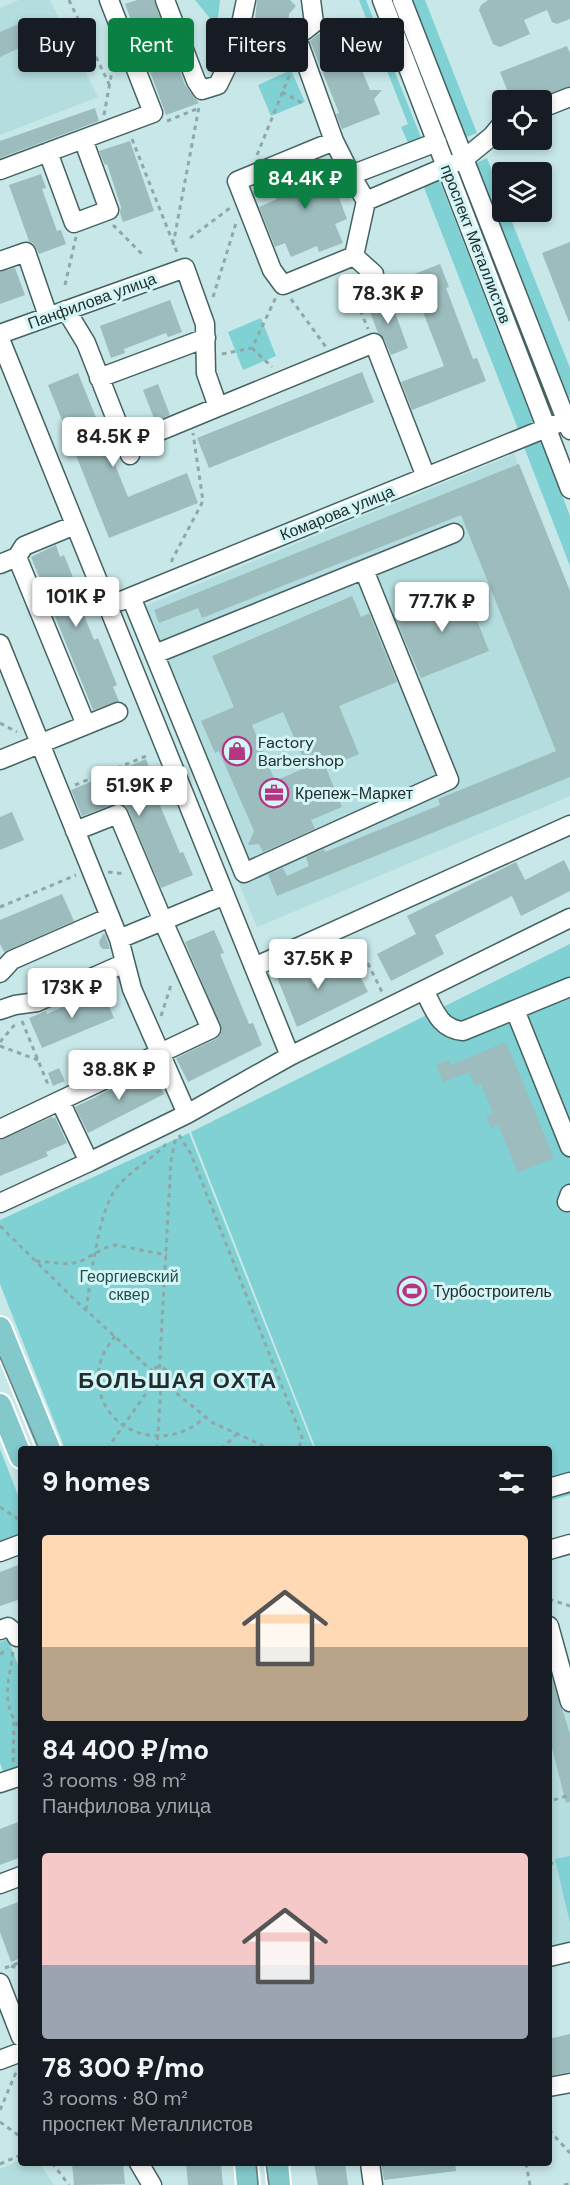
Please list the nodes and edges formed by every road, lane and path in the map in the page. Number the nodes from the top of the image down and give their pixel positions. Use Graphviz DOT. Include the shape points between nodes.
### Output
graph roads {
  1 [pos="69,0"];
  2 [pos="109,0"];
  3 [pos="165,0"];
  4 [pos="246,0"];
  5 [pos="311,0"];
  6 [pos="382,0"];
  7 [pos="402,0"];
  8 [pos="116,18"];
  9 [pos="242,18"];
  10 [pos="308,30"];
  11 [pos="308,70"];
  12 [pos="112,72"];
  13 [pos="137,72"];
  14 [pos="225,72"];
  15 [pos="287,72"];
  16 [pos="110,85"];
  17 [pos="202,90"];
  18 [pos="570,97"];
  19 [pos="552,104"];
  20 [pos="126,123"];
  21 [pos="101,132"];
  22 [pos="492,137"];
  23 [pos="83,139"];
  24 [pos="334,141"];
  25 [pos="437,142"];
  26 [pos="48,152"];
  27 [pos="464,159"];
  28 [pos="446,166"];
  29 [pos="0,170"];
  30 [pos="351,175"];
  31 [pos="249,176"];
  32 [pos="244,198"];
  33 [pos="366,201"];
  34 [pos="101,213"];
  35 [pos="79,221"];
  36 [pos="190,238"];
  37 [pos="144,256"];
  38 [pos="347,259"];
  39 [pos="0,261"];
  40 [pos="374,274"];
  41 [pos="65,285"];
  42 [pos="283,285"];
  43 [pos="66,310"];
  44 [pos="48,316"];
  45 [pos="206,331"];
  46 [pos="0,334"];
  47 [pos="0,339"];
  48 [pos="374,343"];
  49 [pos="252,348"];
  50 [pos="207,358"];
  51 [pos="335,358"];
  52 [pos="99,378"];
  53 [pos="285,379"];
  54 [pos="218,407"];
  55 [pos="567,415"];
  56 [pos="191,418"];
  57 [pos="544,422"];
  58 [pos="426,477"];
  59 [pos="570,489"];
  60 [pos="75,525"];
  61 [pos="454,533"];
  62 [pos="8,560"];
  63 [pos="364,570"];
  64 [pos="177,578"];
  65 [pos="132,597"];
  66 [pos="108,606"];
  67 [pos="0,644"];
  68 [pos="155,654"];
  69 [pos="118,712"];
  70 [pos="86,725"];
  71 [pos="40,744"];
  72 [pos="148,755"];
  73 [pos="0,760"];
  74 [pos="59,792"];
  75 [pos="570,825"];
  76 [pos="75,831"];
  77 [pos="91,869"];
  78 [pos="145,877"];
  79 [pos="225,895"];
  80 [pos="0,907"];
  81 [pos="110,917"];
  82 [pos="570,918"];
  83 [pos="163,921"];
  84 [pos="349,924"];
  85 [pos="119,939"];
  86 [pos="180,959"];
  87 [pos="125,963"];
  88 [pos="255,968"];
  89 [pos="0,973"];
  90 [pos="570,987"];
  91 [pos="424,990"];
  92 [pos="389,1007"];
  93 [pos="0,1010"];
  94 [pos="515,1010"];
  95 [pos="0,1044"];
  96 [pos="157,1045"];
  97 [pos="290,1056"];
  98 [pos="38,1060"];
  99 [pos="58,1102"];
  100 [pos="187,1114"];
  101 [pos="0,1129"];
  102 [pos="177,1132"];
  103 [pos="570,1147"];
  104 [pos="88,1162"];
  105 [pos="0,1203"];
  106 [pos="0,1226"];
  107 [pos="94,1255"];
  108 [pos="167,1256"];
  109 [pos="34,1261"];
  110 [pos="86,1310"];
  111 [pos="0,1328"];
  112 [pos="115,1336"];
  113 [pos="6,1360"];
  114 [pos="160,1368"];
  115 [pos="153,1370"];
  116 [pos="159,1375"];
  117 [pos="153,1383"];
  118 [pos="165,1383"];
  119 [pos="160,1385"];
  120 [pos="0,1405"];
  121 [pos="206,1417"];
  122 [pos="124,1425"];
  123 [pos="237,1433"];
  124 [pos="158,1437"];
  125 [pos="48,1446"];
  126 [pos="109,1446"];
  127 [pos="158,1446"];
  128 [pos="224,1446"];
  129 [pos="262,1446"];
  130 [pos="299,1446"];
  131 [pos="18,1450"];
  132 [pos="570,1482"];
  133 [pos="552,1487"];
  134 [pos="0,1507"];
  135 [pos="18,1519"];
  136 [pos="570,1544"];
  137 [pos="18,1545"];
  138 [pos="552,1549"];
  139 [pos="0,1552"];
  140 [pos="552,1600"];
  141 [pos="570,1606"];
  142 [pos="552,1637"];
  143 [pos="15,1639"];
  144 [pos="570,1702"];
  145 [pos="14,1722"];
  146 [pos="18,1726"];
  147 [pos="9,1780"];
  148 [pos="570,1796"];
  149 [pos="552,1800"];
  150 [pos="552,1863"];
  151 [pos="556,1865"];
  152 [pos="18,1877"];
  153 [pos="0,1884"];
  154 [pos="570,1952"];
  155 [pos="552,1957"];
  156 [pos="18,1963"];
  157 [pos="11,1966"];
  158 [pos="18,1968"];
  159 [pos="0,1970"];
  160 [pos="0,1983"];
  161 [pos="18,2029"];
  162 [pos="18,2053"];
  163 [pos="0,2060"];
  164 [pos="18,2068"];
  165 [pos="570,2083"];
  166 [pos="552,2086"];
  167 [pos="0,2110"];
  168 [pos="0,2122"];
  169 [pos="552,2133"];
  170 [pos="18,2135"];
  171 [pos="570,2153"];
  172 [pos="18,2157"];
  173 [pos="0,2164"];
  174 [pos="54,2166"];
  175 [pos="141,2166"];
  176 [pos="246,2166"];
  177 [pos="277,2166"];
  178 [pos="370,2166"];
  179 [pos="527,2166"];
  180 [pos="570,2184"];
  181 [pos="69,2185"];
  182 [pos="152,2185"];
  183 [pos="248,2185"];
  184 [pos="279,2185"];
  185 [pos="373,2185"];
  186 [pos="530,2185"];
  187 [pos="564,2185"];
  1 -- 16 [label="path"];
  2 -- 8 [label="street"];
  3 -- 17 [label="street"];
  4 -- 9 [label="street"];
  5 -- 10 [label="street" via="314,23"];
  6 -- 25 [label="street, проспект Металлистов"];
  7 -- 27 [label="street, проспект Металлистов"];
  11 -- 24 [label="street"];
  12 -- 16 [label="path"];
  13 -- 20 [label="street" via="153,113"];
  14 -- 17 [label="street" via="219,85"];
  15 -- 31 [label="path"];
  16 -- 21 [label="path"];
  17 -- 20 [label="path" via="173,245"];
  18 -- 19 [label="street"];
  20 -- 21 [label="street"];
  21 -- 23 [label="street"];
  22 -- 27 [label="street"];
  23 -- 26 [label="street"];
  23 -- 34 [label="street" via="109,210"];
  24 -- 30 [label="street"];
  24 -- 31 [label="street"];
  25 -- 28 [label="street, проспект Металлистов"];
  25 -- 30 [label="street"];
  26 -- 29 [label="street"];
  26 -- 35 [label="street" via="74,223"];
  27 -- 28 [label="street"];
  27 -- 55 [label="street, проспект Металлистов"];
  28 -- 33 [label="street"];
  28 -- 57 [label="street, проспект Металлистов"];
  30 -- 33 [label="street"];
  31 -- 32 [label="street" via="237,180"];
  32 -- 36 [label="path"];
  32 -- 42 [label="street" via="272,270"];
  32 -- 45 [label="path"];
  33 -- 38 [label="street"];
  34 -- 35 [label="street"];
  34 -- 37 [label="path"];
  35 -- 41 [label="path"];
  38 -- 40 [label="street"];
  38 -- 42 [label="street"];
  38 -- 48 [label="path"];
  39 -- 44 [label="street" via="26,252"];
  42 -- 49 [label="path"];
  42 -- 51 [label="path"];
  43 -- 44 [label="street, Панфилова улица"];
  43 -- 45 [label="street, Панфилова улица" via="185,268"];
  43 -- 52 [label="street" via="86,344"];
  44 -- 46 [label="street, Панфилова улица"];
  45 -- 50 [label="street"];
  45 -- 52 [label="street"];
  47 -- 60 [label="street"];
  48 -- 51 [label="street"];
  48 -- 58 [label="street"];
  49 -- 50 [label="path"];
  49 -- 53 [label="path"];
  50 -- 54 [label="street" via="207,373"];
  51 -- 53 [label="street"];
  52 -- 56 [label="street" via="128,450"];
  53 -- 54 [label="street"];
  54 -- 56 [label="street"];
  55 -- 57 [label="street, Комарова улица"];
  56 -- 64 [label="path" via="202,501 172,560"];
  57 -- 58 [label="street, Комарова улица"];
  57 -- 59 [label="street, проспект Металлистов"];
  58 -- 64 [label="street, Комарова улица"];
  60 -- 62 [label="street" via="24,546"];
  60 -- 66 [label="street"];
  61 -- 63 [label="street"];
  62 -- 70 [label="street"];
  63 -- 68 [label="street"];
  63 -- 68 [label="street" via="449,780 244,873"];
  64 -- 65 [label="street, Комарова улица"];
  65 -- 66 [label="street, Комарова улица"];
  65 -- 68 [label="street"];
  66 -- 79 [label="street"];
  67 -- 71 [label="street"];
  69 -- 70 [label="street"];
  70 -- 71 [label="street"];
  71 -- 73 [label="street"];
  71 -- 74 [label="street"];
  72 -- 74 [label="path"];
  74 -- 76 [label="street"];
  75 -- 84 [label="street"];
  76 -- 77 [label="street"];
  76 -- 78 [label="street" via="118,813"];
  77 -- 78 [label="path"];
  77 -- 80 [label="path"];
  77 -- 81 [label="street"];
  78 -- 83 [label="street"];
  79 -- 83 [label="street"];
  79 -- 88 [label="street"];
  81 -- 85 [label="street"];
  81 -- 89 [label="street" via="12,960"];
  82 -- 91 [label="street"];
  83 -- 85 [label="street"];
  83 -- 86 [label="street"];
  84 -- 88 [label="street"];
  84 -- 92 [label="path"];
  85 -- 87 [label="street"];
  86 -- 96 [label="path"];
  86 -- 96 [label="street" via="211,1029"];
  87 -- 93 [label="street" via="37,1002"];
  87 -- 96 [label="street"];
  88 -- 97 [label="street"];
  90 -- 94 [label="street"];
  91 -- 92 [label="street"];
  91 -- 94 [label="street" via="442,1023 452,1030 463,1031"];
  92 -- 97 [label="street"];
  94 -- 103 [label="street"];
  95 -- 98 [label="path"];
  95 -- 98 [label="path" via="20,1018"];
  96 -- 99 [label="street"];
  96 -- 100 [label="street"];
  97 -- 100 [label="street"];
  98 -- 99 [label="path"];
  99 -- 101 [label="street"];
  99 -- 104 [label="street"];
  100 -- 104 [label="street"];
  102 -- 107 [label="path" via="157,1154 118,1185 109,1198"];
  102 -- 108 [label="path" via="171,1161"];
  102 -- 130 [label="path" via="191,1154 303,1440"];
  104 -- 105 [label="street"];
  106 -- 109 [label="path"];
  107 -- 108 [label="path" via="115,1245"];
  107 -- 109 [label="path" via="69,1264"];
  107 -- 110 [label="path"];
  108 -- 114 [label="path"];
  109 -- 110 [label="path"];
  110 -- 112 [label="path"];
  111 -- 113 [label="main road"];
  112 -- 115 [label="path"];
  112 -- 122 [label="path" via="101,1360 99,1390 108,1409"];
  113 -- 125 [label="main road"];
  114 -- 115 [label="path"];
  114 -- 116 [label="path"];
  114 -- 118 [label="path" via="167,1372"];
  115 -- 116 [label="path"];
  115 -- 117 [label="path"];
  116 -- 117 [label="path"];
  116 -- 118 [label="path"];
  116 -- 119 [label="path"];
  117 -- 119 [label="path"];
  117 -- 122 [label="path"];
  118 -- 119 [label="path"];
  118 -- 121 [label="path"];
  119 -- 124 [label="path"];
  120 -- 131 [label="main road"];
  121 -- 123 [label="path"];
  121 -- 124 [label="path" via="184,1432"];
  122 -- 124 [label="path"];
  122 -- 126 [label="path"];
  123 -- 128 [label="path"];
  123 -- 129 [label="path"];
  124 -- 127 [label="path"];
  132 -- 133 [label="street"];
  134 -- 135 [label="path"];
  136 -- 138 [label="street"];
  137 -- 139 [label="street"];
  140 -- 141 [label="path"];
  142 -- 144 [label="street"];
  143 -- 145 [label="path" via="6,1701"];
  145 -- 146 [label="path"];
  145 -- 147 [label="path"];
  148 -- 149 [label="path"];
  150 -- 151 [label="path"];
  152 -- 153 [label="street"];
  154 -- 155 [label="street"];
  156 -- 157 [label="path"];
  157 -- 158 [label="path"];
  157 -- 159 [label="path"];
  160 -- 161 [label="street"];
  162 -- 163 [label="street"];
  164 -- 167 [label="path"];
  165 -- 166 [label="street"];
  168 -- 170 [label="path"];
  169 -- 171 [label="path"];
  172 -- 173 [label="path"];
  174 -- 181 [label="path"];
  175 -- 182 [label="street"];
  176 -- 183 [label="main road"];
  177 -- 184 [label="main road"];
  178 -- 185 [label="street"];
  179 -- 186 [label="path"];
  180 -- 187 [label="path"];
}
